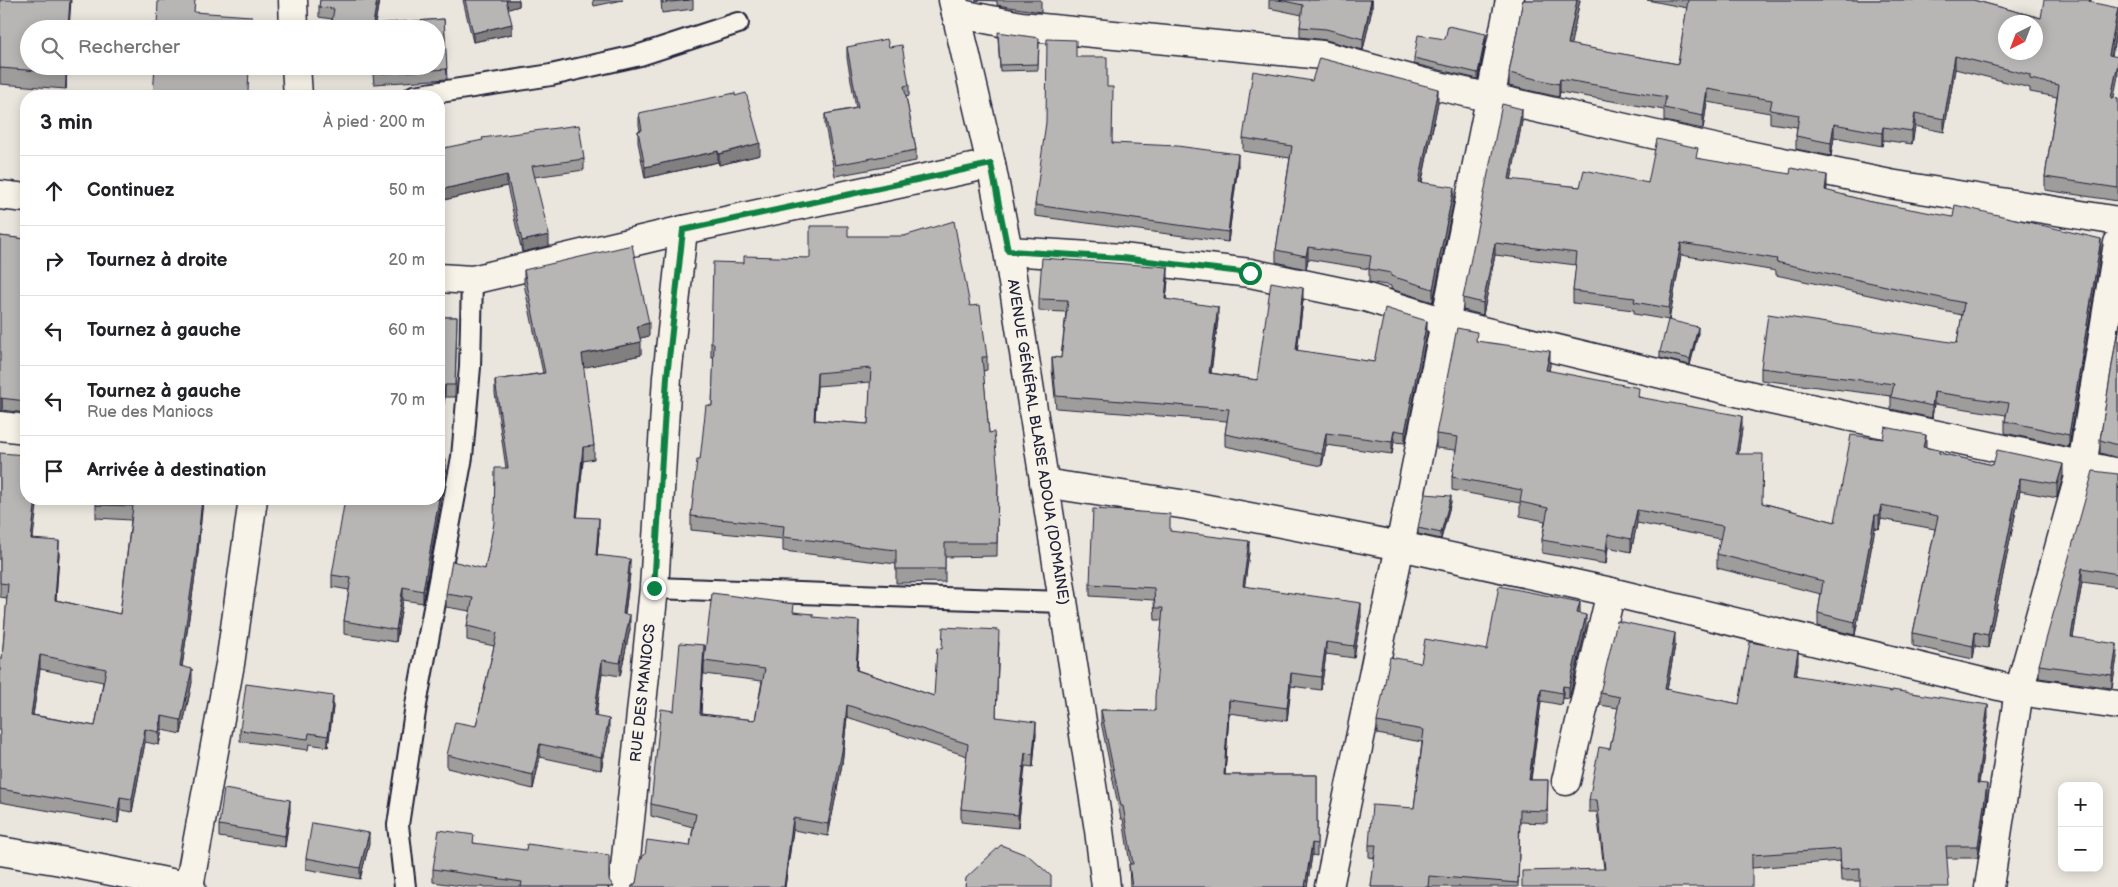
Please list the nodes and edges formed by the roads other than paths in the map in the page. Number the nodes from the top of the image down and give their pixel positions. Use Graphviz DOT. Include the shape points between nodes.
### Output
graph roads {
  1 [pos="293,0"];
  2 [pos="1510,0"];
  3 [pos="955,6"];
  4 [pos="294,20"];
  5 [pos="738,23"];
  6 [pos="297,75"];
  7 [pos="298,90"];
  8 [pos="445,91"];
  9 [pos="1490,97"];
  10 [pos="991,164"];
  11 [pos="0,195"];
  12 [pos="20,197"];
  13 [pos="2118,221"];
  14 [pos="683,230"];
  15 [pos="2118,243"];
  16 [pos="1008,251"];
  17 [pos="445,278"];
  18 [pos="472,280"];
  19 [pos="1445,322"];
  20 [pos="0,426"];
  21 [pos="20,428"];
  22 [pos="2082,466"];
  23 [pos="2118,473"];
  24 [pos="1044,483"];
  25 [pos="252,505"];
  26 [pos="1400,546"];
  27 [pos="654,588"];
  28 [pos="1612,592"];
  29 [pos="1063,602"];
  30 [pos="2020,690"];
  31 [pos="2118,705"];
  32 [pos="1566,781"];
  33 [pos="0,851"];
  34 [pos="190,887"];
  35 [pos="405,887"];
  36 [pos="624,887"];
  37 [pos="1106,887"];
  38 [pos="1329,887"];
  39 [pos="1989,887"];
  1 -- 4 [label="main road"];
  2 -- 9 [label="main road"];
  3 -- 9 [label="main road" via="1021,26 1322,55 1425,84"];
  3 -- 10 [label="main road, AVENUE GÉNÉRAL BLAISE ADOUA (DOMAINE)"];
  5 -- 8 [label="lane" via="640,55 551,75"];
  6 -- 7 [label="main road"];
  9 -- 13 [label="main road" via="1890,184"];
  9 -- 19 [label="main road"];
  10 -- 14 [label="main road"];
  10 -- 16 [label="main road, AVENUE GÉNÉRAL BLAISE ADOUA (DOMAINE)"];
  11 -- 12 [label="main road"];
  14 -- 18 [label="main road"];
  14 -- 27 [label="main road, RUE DES MANIOCS" via="667,377"];
  15 -- 22 [label="main road"];
  16 -- 19 [label="main road" via="1122,258 1250,273 1365,297"];
  16 -- 24 [label="main road, AVENUE GÉNÉRAL BLAISE ADOUA (DOMAINE)"];
  17 -- 18 [label="main road"];
  18 -- 35 [label="lane" via="470,367 462,457 416,705 398,825"];
  19 -- 22 [label="main road" via="1757,397"];
  19 -- 26 [label="main road"];
  20 -- 21 [label="main road"];
  22 -- 23 [label="main road"];
  22 -- 30 [label="main road"];
  24 -- 26 [label="main road" via="1187,505"];
  24 -- 29 [label="main road, AVENUE GÉNÉRAL BLAISE ADOUA (DOMAINE)"];
  25 -- 34 [label="main road" via="230,664"];
  26 -- 28 [label="main road"];
  26 -- 38 [label="main road"];
  27 -- 29 [label="lane"];
  27 -- 36 [label="main road, RUE DES MANIOCS"];
  28 -- 30 [label="main road"];
  28 -- 32 [label="main road"];
  29 -- 37 [label="main road, AVENUE GÉNÉRAL BLAISE ADOUA (DOMAINE)"];
  30 -- 31 [label="main road"];
  30 -- 39 [label="main road"];
  33 -- 34 [label="main road"];
}
